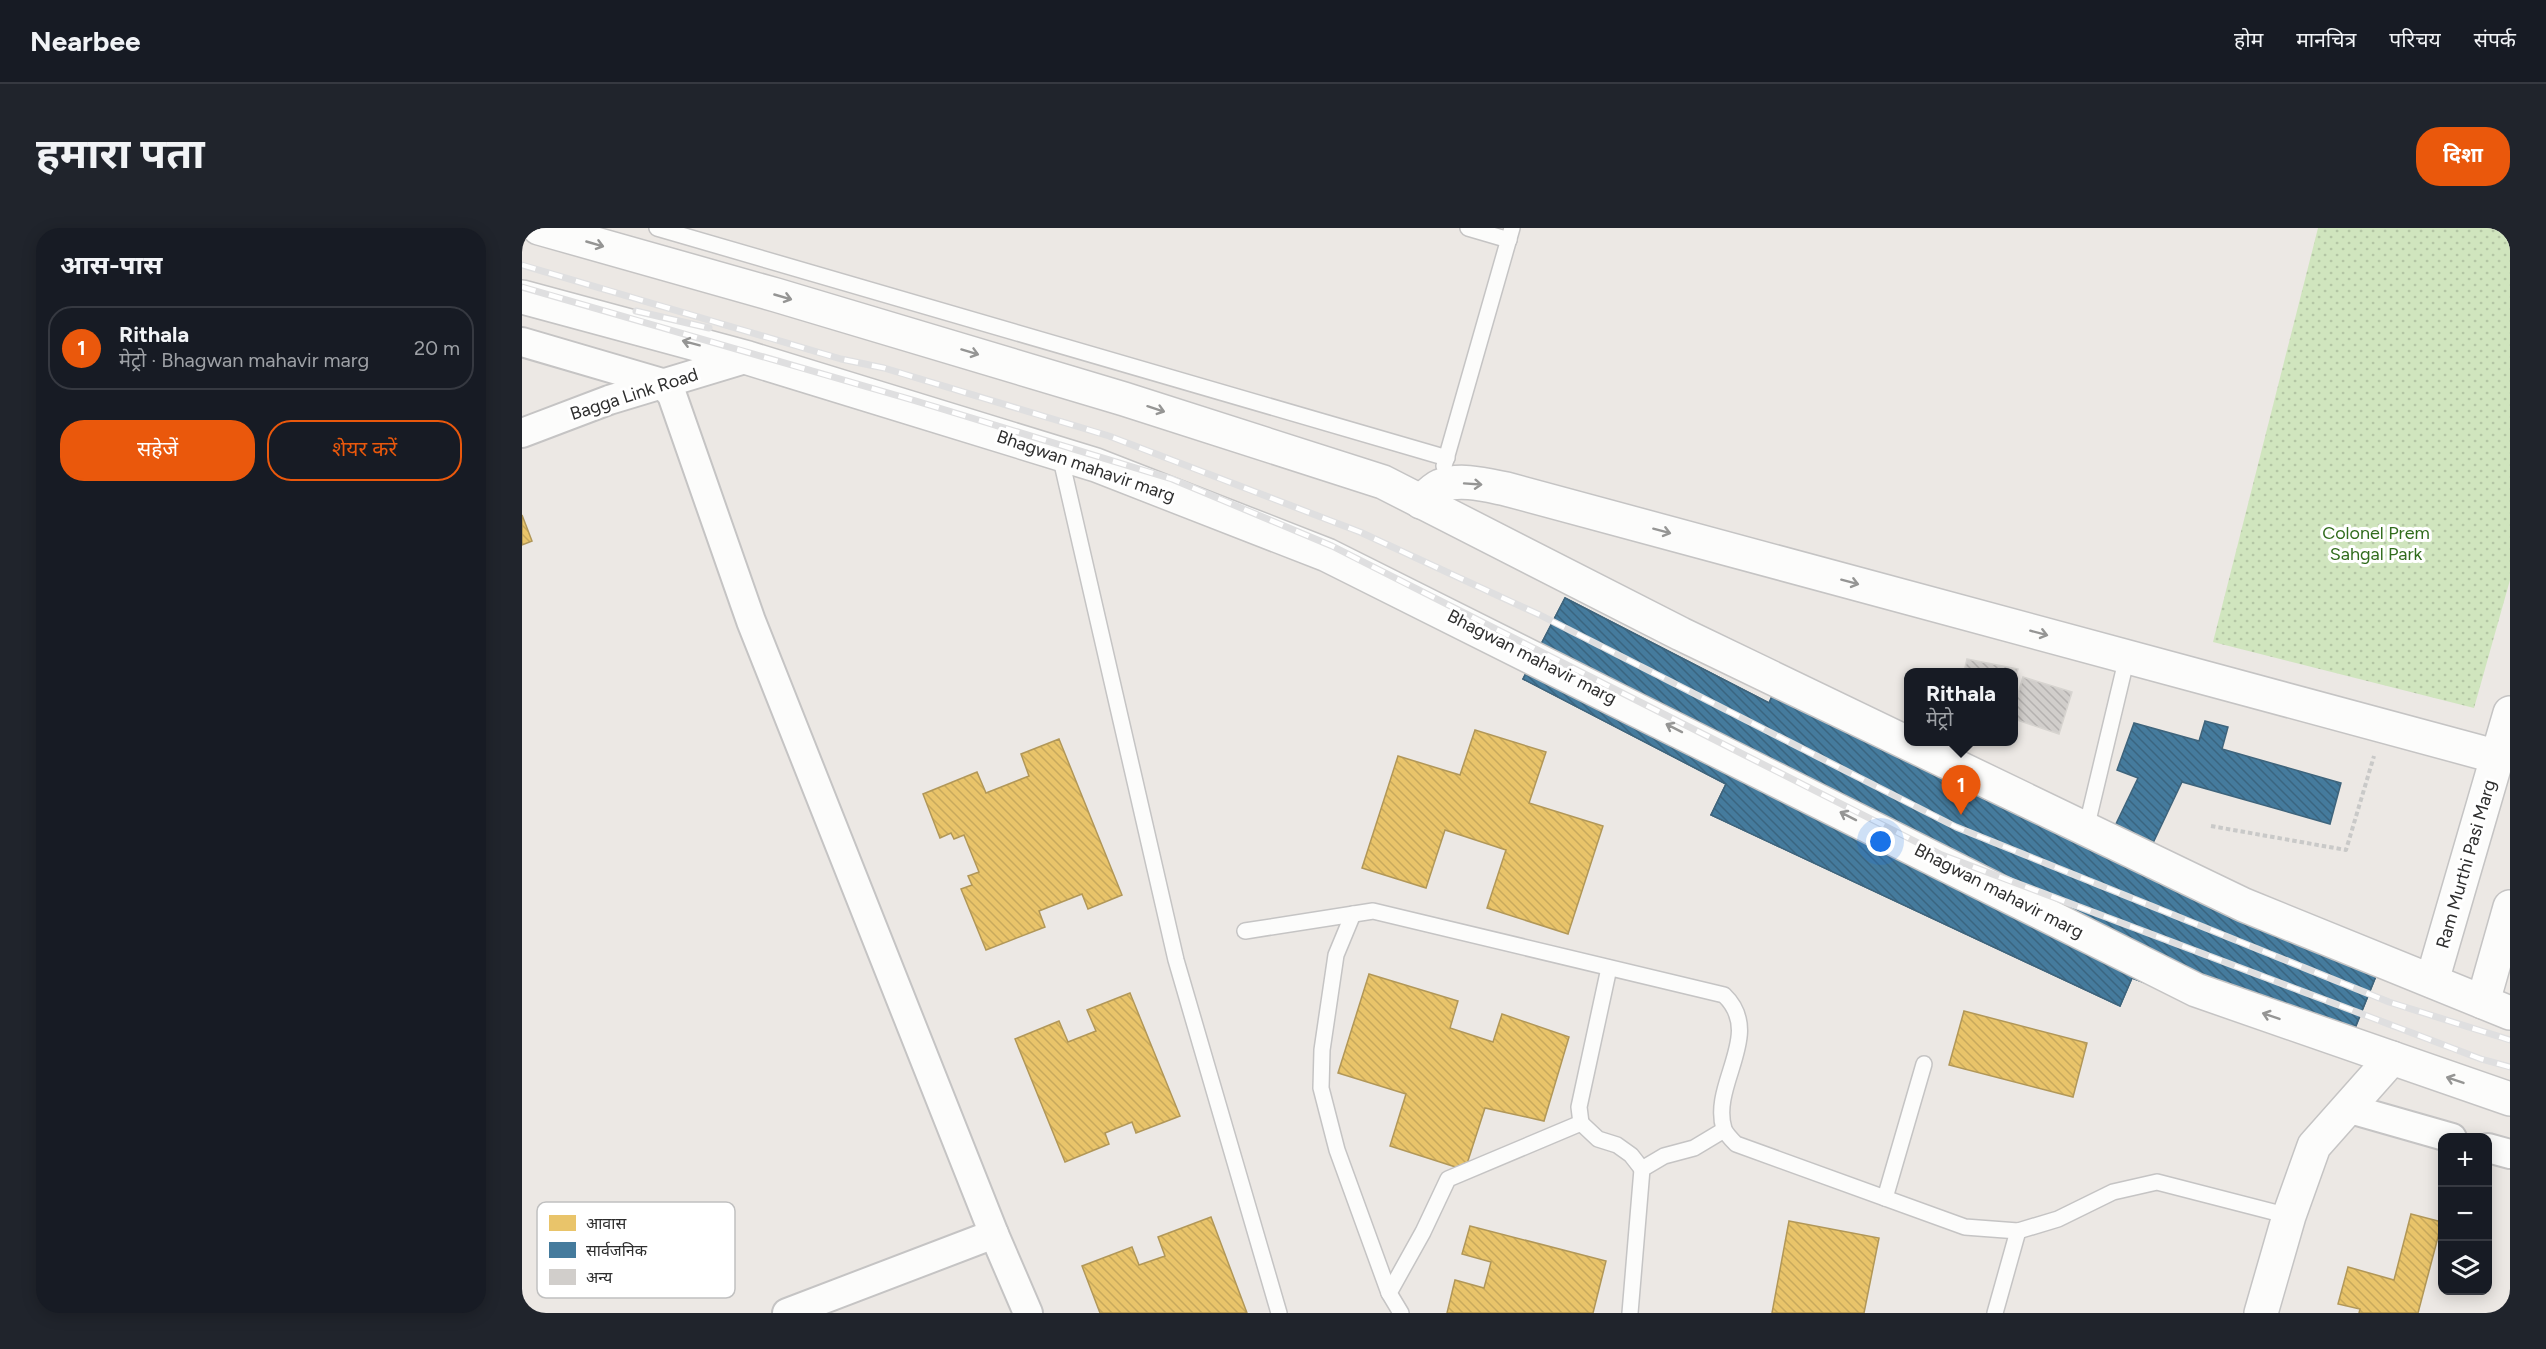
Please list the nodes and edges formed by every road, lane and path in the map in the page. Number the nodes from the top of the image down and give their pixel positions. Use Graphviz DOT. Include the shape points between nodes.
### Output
graph roads {
  1 [pos="539,228"];
  2 [pos="657,228"];
  3 [pos="1468,228"];
  4 [pos="1510,234"];
  5 [pos="522,297"];
  6 [pos="522,342"];
  7 [pos="748,358"];
  8 [pos="663,383"];
  9 [pos="522,433"];
  10 [pos="1060,455"];
  11 [pos="1436,482"];
  12 [pos="2127,657"];
  13 [pos="2510,712"];
  14 [pos="2383,726"];
  15 [pos="1904,741"];
  16 [pos="1913,746"];
  17 [pos="2498,757"];
  18 [pos="2211,826"];
  19 [pos="2086,829"];
  20 [pos="2510,906"];
  21 [pos="1353,914"];
  22 [pos="1245,931"];
  23 [pos="2502,967"];
  24 [pos="1609,968"];
  25 [pos="2432,981"];
  26 [pos="2497,1007"];
  27 [pos="2392,1058"];
  28 [pos="1924,1065"];
  29 [pos="2510,1099"];
  30 [pos="2347,1108"];
  31 [pos="1581,1123"];
  32 [pos="1725,1130"];
  33 [pos="2438,1133"];
  34 [pos="2492,1149"];
  35 [pos="2510,1154"];
  36 [pos="1642,1169"];
  37 [pos="1885,1198"];
  38 [pos="2289,1216"];
  39 [pos="2018,1231"];
  40 [pos="994,1234"];
  41 [pos="1389,1293"];
  42 [pos="787,1313"];
  43 [pos="1028,1313"];
  44 [pos="1279,1313"];
  45 [pos="1401,1313"];
  46 [pos="1630,1313"];
  47 [pos="1995,1313"];
  48 [pos="2261,1313"];
  1 -- 11 [label="main road, one-way" via="1113,395 1383,482"];
  2 -- 11 [label="lane"];
  3 -- 4 [label="lane"];
  4 -- 11 [label="lane"];
  7 -- 5 [label="main road, Bhagwan mahavir marg, one-way"];
  6 -- 8 [label="street"];
  7 -- 8 [label="street, Bagga Link Road"];
  7 -- 10 [label="main road, Bhagwan mahavir marg"];
  8 -- 9 [label="street, Bagga Link Road"];
  8 -- 40 [label="street" via="672,395 751,621"];
  27 -- 10 [label="main road, Bhagwan mahavir marg, one-way" via="2196,990 1328,555 1096,465"];
  10 -- 44 [label="lane" via="1176,960"];
  11 -- 12 [label="main road, one-way" via="1506,489"];
  11 -- 15 [label="main road" via="1691,639"];
  12 -- 14 [label="main road"];
  12 -- 19 [label="lane"];
  13 -- 17 [label="main road, Ram Murthi Pasi Marg"];
  14 -- 17 [label="main road"];
  14 -- 18 [label="path" via="2346,850"];
  16 -- 19 [label="main road"];
  17 -- 25 [label="main road, Ram Murthi Pasi Marg"];
  19 -- 25 [label="main road" via="2244,905"];
  20 -- 23 [label="main road"];
  21 -- 22 [label="lane"];
  21 -- 24 [label="lane" via="1372,911"];
  21 -- 41 [label="lane" via="1336,955 1322,1050 1321,1088 1337,1150"];
  23 -- 26 [label="main road"];
  24 -- 31 [label="lane" via="1579,1107"];
  24 -- 32 [label="lane" via="1724,995 1736,1006 1741,1024 1723,1109"];
  25 -- 26 [label="main road"];
  29 -- 27 [label="main road, Bhagwan mahavir marg, one-way"];
  27 -- 30 [label="main road"];
  28 -- 37 [label="lane"];
  30 -- 33 [label="street"];
  30 -- 38 [label="main road" via="2314,1146"];
  31 -- 36 [label="lane" via="1598,1139 1631,1155"];
  31 -- 41 [label="lane" via="1448,1179"];
  32 -- 36 [label="lane" via="1694,1148 1664,1156"];
  32 -- 37 [label="lane" via="1736,1144"];
  34 -- 35 [label="street"];
  36 -- 46 [label="lane"];
  37 -- 39 [label="lane" via="1965,1227"];
  38 -- 39 [label="lane" via="2157,1182 2113,1192 2058,1219"];
  38 -- 48 [label="main road"];
  39 -- 47 [label="lane"];
  40 -- 42 [label="street"];
  40 -- 43 [label="street"];
  41 -- 45 [label="lane"];
}
